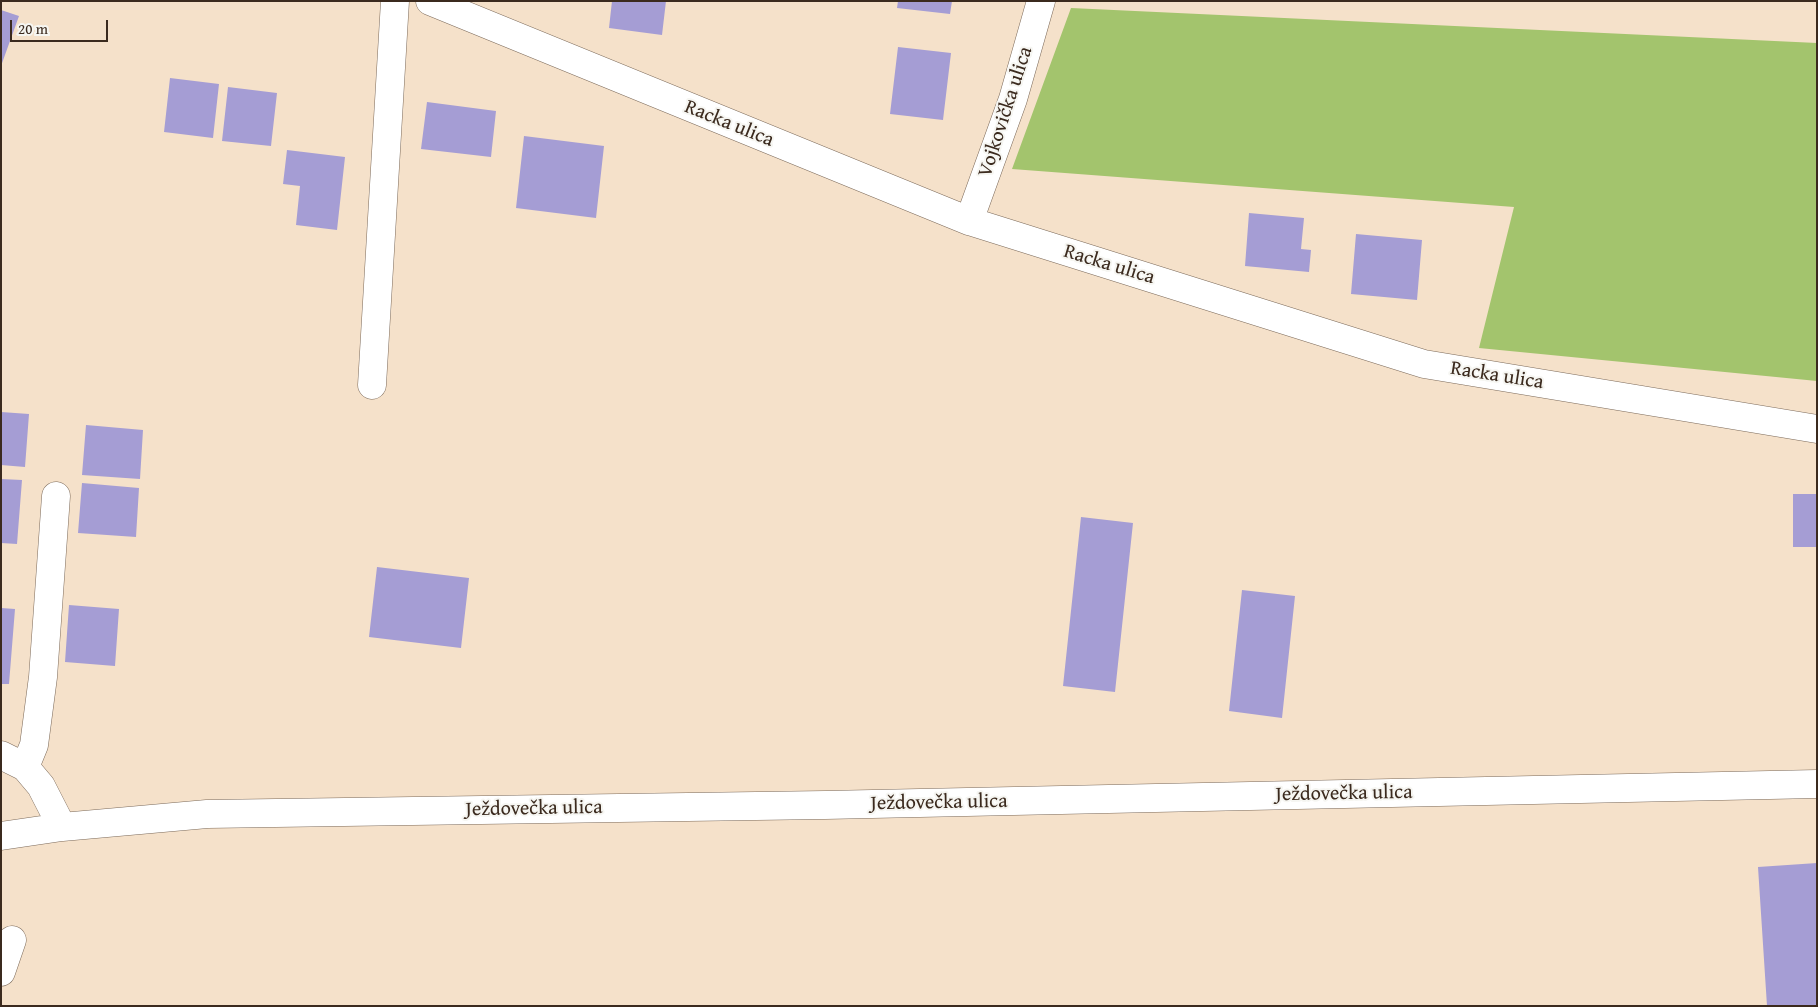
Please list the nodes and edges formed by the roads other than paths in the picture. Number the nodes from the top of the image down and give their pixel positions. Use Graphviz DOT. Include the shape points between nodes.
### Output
graph roads {
  1 [pos="395,1"];
  2 [pos="430,1"];
  3 [pos="1042,1"];
  4 [pos="969,221"];
  5 [pos="372,385"];
  6 [pos="1817,429"];
  7 [pos="56,496"];
  8 [pos="13,761"];
  9 [pos="1817,784"];
  10 [pos="62,827"];
  11 [pos="1,836"];
  12 [pos="12,940"];
  13 [pos="1,972"];
  1 -- 5 [label="street"];
  2 -- 4 [label="street, Racka ulica"];
  3 -- 4 [label="street, Vojkovička ulica"];
  4 -- 6 [label="street, Racka ulica" via="1424,364"];
  7 -- 8 [label="street" via="43,677 34,745"];
  8 -- 10 [label="street" via="41,786"];
  9 -- 10 [label="street, Ježdovečka ulica" via="825,805 207,814"];
  10 -- 11 [label="street, Ježdovečka ulica"];
  12 -- 13 [label="street"];
}
